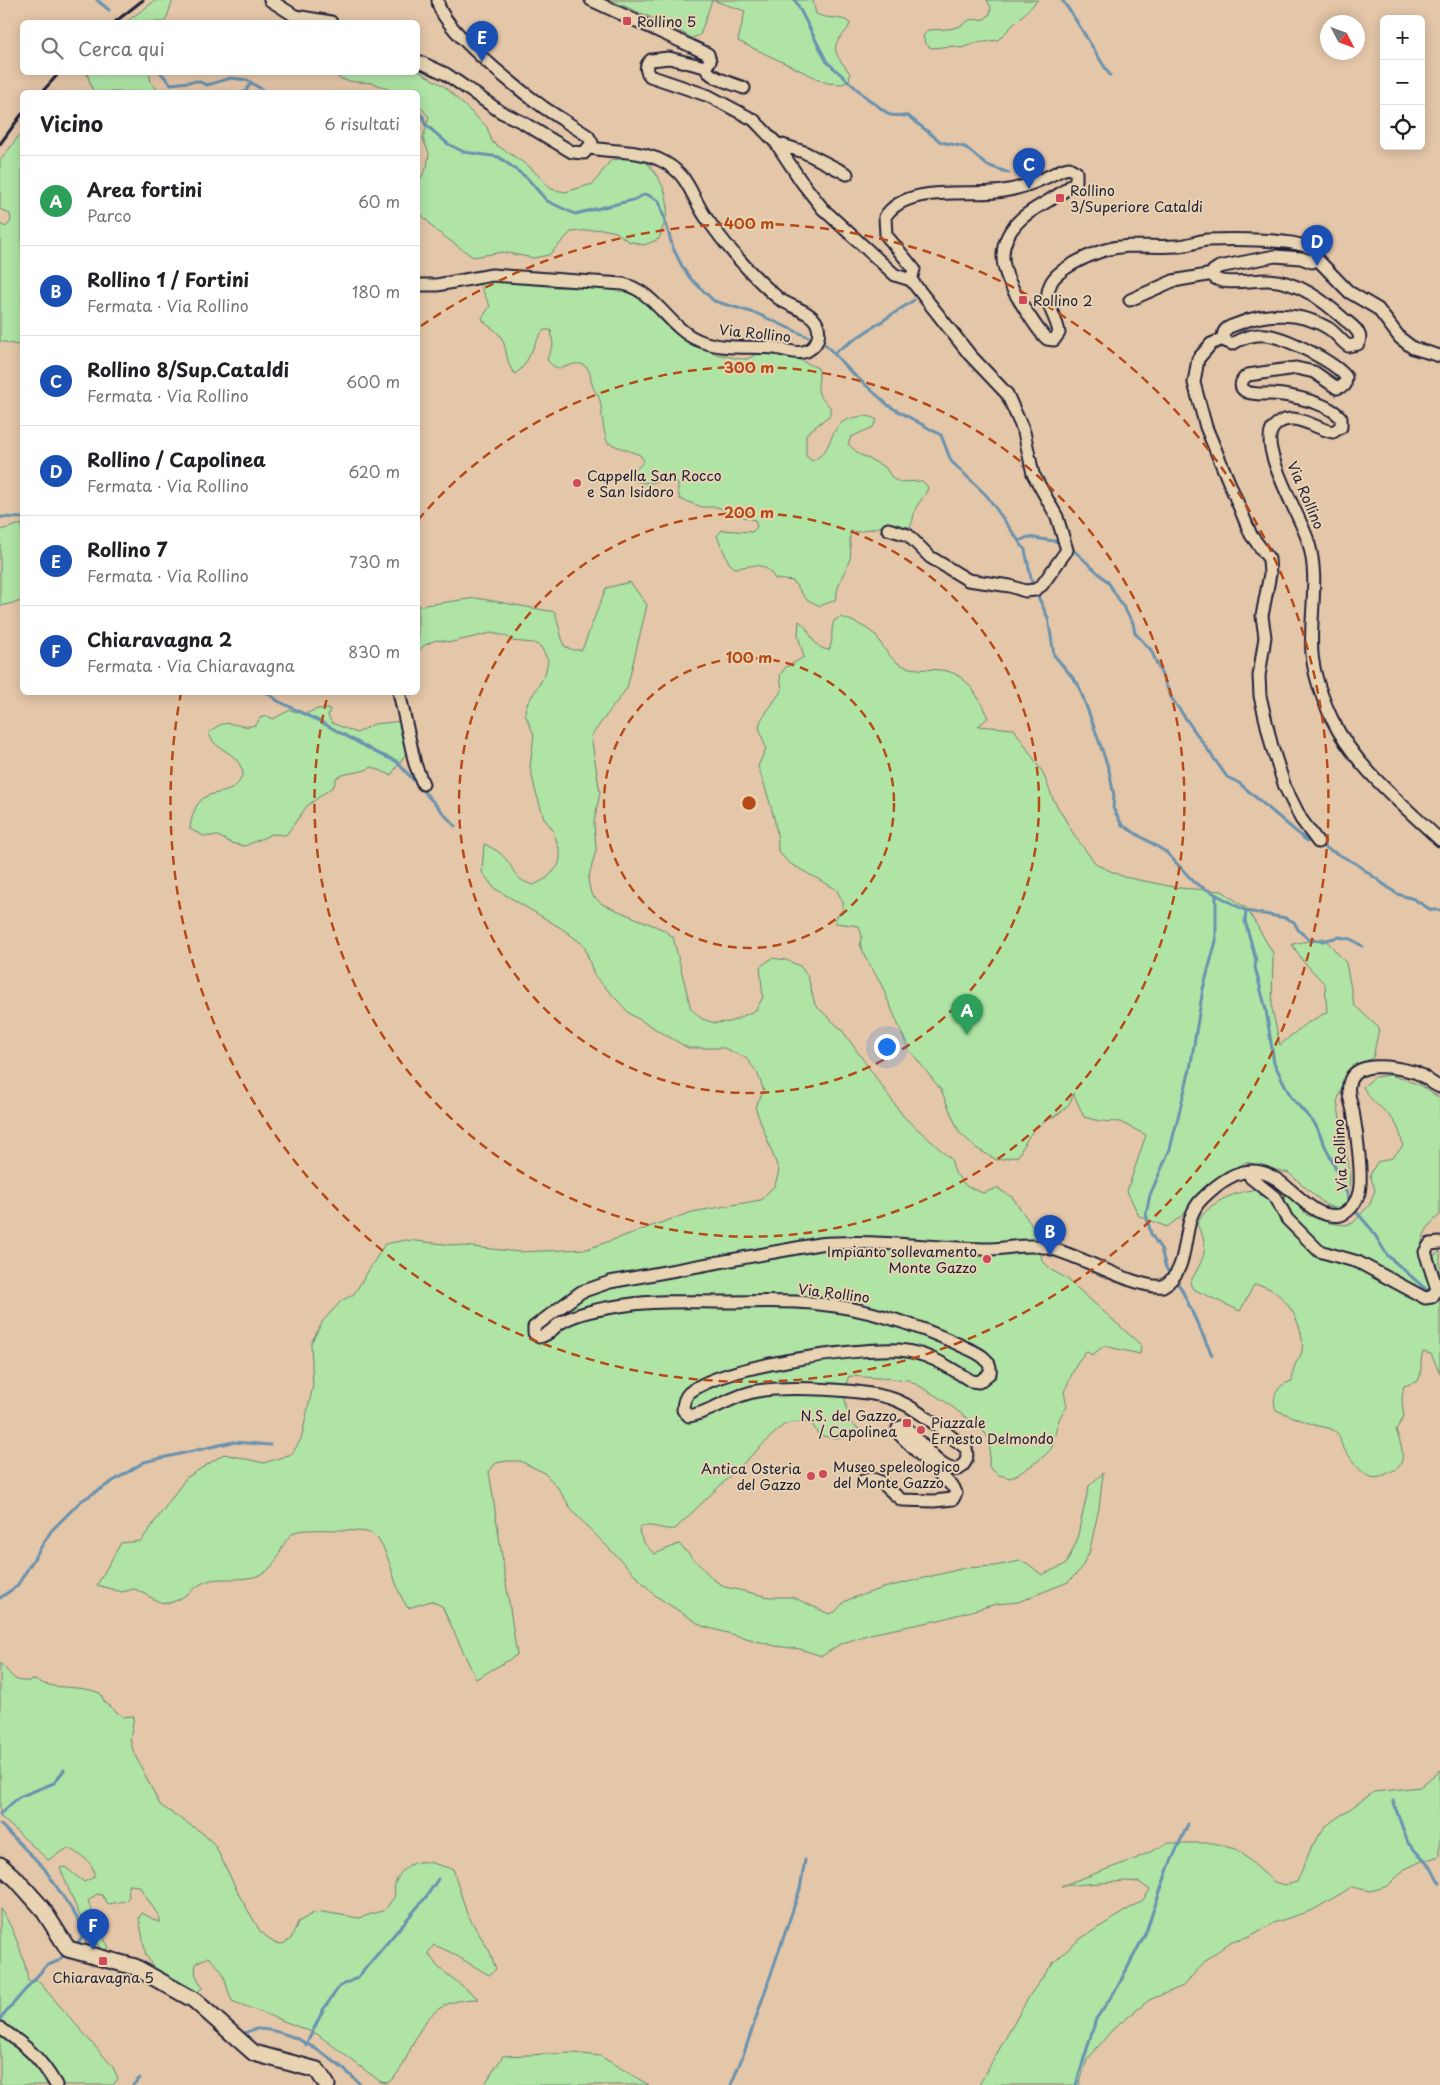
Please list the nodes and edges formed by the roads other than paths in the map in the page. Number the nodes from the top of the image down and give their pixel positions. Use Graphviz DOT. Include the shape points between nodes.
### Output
graph roads {
  1 [pos="270,0"];
  2 [pos="438,0"];
  3 [pos="591,0"];
  4 [pos="319,20"];
  5 [pos="420,62"];
  6 [pos="705,66"];
  7 [pos="744,88"];
  8 [pos="776,143"];
  9 [pos="591,148"];
  10 [pos="847,174"];
  11 [pos="1317,259"];
  12 [pos="1213,274"];
  13 [pos="911,280"];
  14 [pos="420,285"];
  15 [pos="1130,300"];
  16 [pos="1224,339"];
  17 [pos="1440,356"];
  18 [pos="888,529"];
  19 [pos="399,695"];
  20 [pos="424,784"];
  21 [pos="1440,840"];
  22 [pos="1318,842"];
  23 [pos="1440,1087"];
  24 [pos="1248,1172"];
  25 [pos="1440,1243"];
  26 [pos="863,1481"];
  27 [pos="0,1865"];
  28 [pos="0,2028"];
  29 [pos="56,2085"];
  30 [pos="327,2085"];
  1 -- 4 [label="street" via="295,16"];
  2 -- 9 [label="street" via="440,13 466,42 512,84 588,136"];
  3 -- 6 [label="street" via="704,50 710,60"];
  5 -- 9 [label="street, Via Rollino" via="446,74 501,112 572,152 584,153"];
  6 -- 7 [label="street" via="707,72"];
  6 -- 8 [label="street" via="669,58 651,60 646,68 650,76 709,96 754,120"];
  8 -- 10 [label="street" via="804,152"];
  8 -- 13 [label="street" via="823,209 895,275"];
  9 -- 14 [label="street, Via Rollino" via="656,158 677,171 688,182 707,219 752,273 781,300 814,319 819,331 814,345 798,352 701,341 679,326 642,292 623,284 492,275 437,286"];
  11 -- 12 [label="street" via="1312,262 1275,256 1219,267"];
  11 -- 13 [label="street" via="1312,248 1299,242 1205,240 1178,246 1128,245 1104,250 1053,279 1048,304 1059,333 1057,338 1049,340 1009,283 1004,272 1003,255 1009,235 1022,218 1076,181 1076,172 1069,168 1002,192 927,196 892,209 885,217 886,235 914,269"];
  11 -- 17 [label="street" via="1349,292 1378,309 1400,338 1413,348"];
  12 -- 15 [label="street" via="1173,281"];
  12 -- 16 [label="street" via="1218,282 1288,282 1327,305 1358,332 1361,339 1356,346 1348,346 1324,326 1277,314 1228,328 1223,334"];
  13 -- 18 [label="street" via="970,355 1006,394 1024,432 1033,474 1058,517 1067,550 1042,585 1026,591 968,580 930,557 908,535"];
  16 -- 21 [label="street, Via Rollino" via="1232,344 1242,338 1269,336 1331,363 1346,377 1344,385 1337,388 1306,369 1284,368 1248,375 1241,384 1248,392 1279,394 1308,401 1333,411 1341,418 1341,427 1333,432 1303,420 1287,420 1273,428 1269,438 1286,494 1305,531 1312,554 1313,663 1326,704 1348,745 1371,774"];
  16 -- 22 [label="street" via="1211,344 1198,359 1194,383 1206,427 1251,535 1269,559 1270,574 1262,616 1265,637 1259,676 1260,696 1285,787 1301,819"];
  19 -- 20 [label="street" via="415,764"];
  23 -- 24 [label="street, Via Rollino" via="1416,1072 1396,1068 1364,1068 1351,1077 1348,1090 1360,1189 1355,1202 1341,1215 1313,1208 1273,1177 1259,1171"];
  24 -- 25 [label="street" via="1276,1198 1287,1219 1319,1251 1358,1262 1425,1298 1432,1297 1437,1289 1426,1252 1430,1244"];
  24 -- 26 [label="street, Via Rollino" via="1222,1182 1194,1206 1176,1274 1163,1286 1141,1283 1066,1252 1042,1246 985,1249 845,1241 610,1282 581,1292 534,1327 534,1333 544,1336 560,1323 585,1313 626,1304 818,1304 872,1313 911,1324 987,1360 990,1373 980,1382 972,1381 927,1356 900,1350 840,1353 792,1360 719,1378 689,1394 683,1403 683,1410 689,1416 756,1391 796,1389 873,1394 894,1399 911,1408 966,1448 965,1464 959,1470 948,1470 912,1432 904,1426 898,1428 900,1435 954,1488 956,1494 953,1498 902,1500 878,1479"];
  27 -- 30 [label="street" via="42,1908 68,1948 135,1967 175,1988 194,2000 254,2053 317,2070"];
  28 -- 29 [label="street" via="28,2046"];
}
